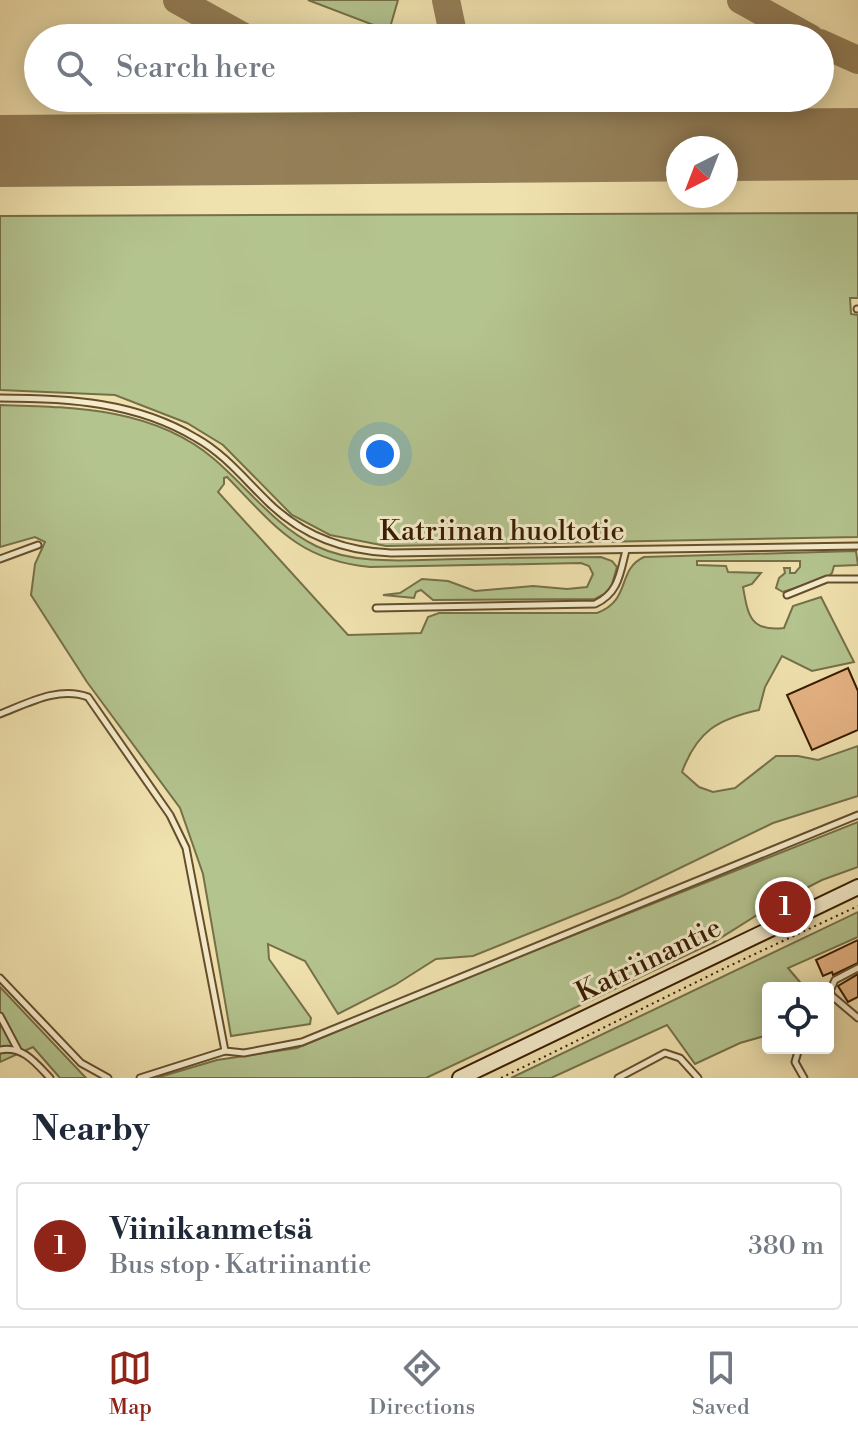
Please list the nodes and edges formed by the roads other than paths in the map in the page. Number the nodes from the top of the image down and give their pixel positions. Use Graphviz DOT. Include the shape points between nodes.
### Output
graph roads {
  1 [pos="0,398"];
  2 [pos="38,545"];
  3 [pos="858,546"];
  4 [pos="626,550"];
  5 [pos="0,559"];
  6 [pos="858,579"];
  7 [pos="787,595"];
  8 [pos="376,608"];
  9 [pos="0,714"];
  10 [pos="858,815"];
  11 [pos="858,887"];
  12 [pos="858,968"];
  13 [pos="0,978"];
  14 [pos="0,1016"];
  15 [pos="858,1018"];
  16 [pos="0,1050"];
  17 [pos="18,1050"];
  18 [pos="225,1051"];
  19 [pos="797,1054"];
  20 [pos="50,1078"];
  21 [pos="108,1078"];
  22 [pos="140,1078"];
  23 [pos="460,1078"];
  24 [pos="618,1078"];
  25 [pos="698,1078"];
  26 [pos="804,1078"];
  1 -- 4 [label="lane, Katriinan huoltotie" via="107,404 160,421 216,452 300,528 345,547 391,553"];
  2 -- 5 [label="lane"];
  3 -- 4 [label="lane, Katriinan huoltotie"];
  4 -- 8 [label="lane" via="615,589 595,604"];
  6 -- 7 [label="lane" via="827,579"];
  9 -- 18 [label="lane" via="73,691 88,697 170,815 186,848"];
  10 -- 18 [label="lane" via="302,1042 244,1053"];
  11 -- 23 [label="main road, Katriinantie"];
  12 -- 15 [label="lane" via="835,980 830,991"];
  13 -- 21 [label="lane" via="81,1063"];
  14 -- 17 [label="lane"];
  16 -- 17 [label="lane"];
  17 -- 20 [label="lane"];
  18 -- 22 [label="lane"];
  19 -- 26 [label="lane" via="795,1062"];
  24 -- 25 [label="lane" via="665,1053 680,1058"];
}
